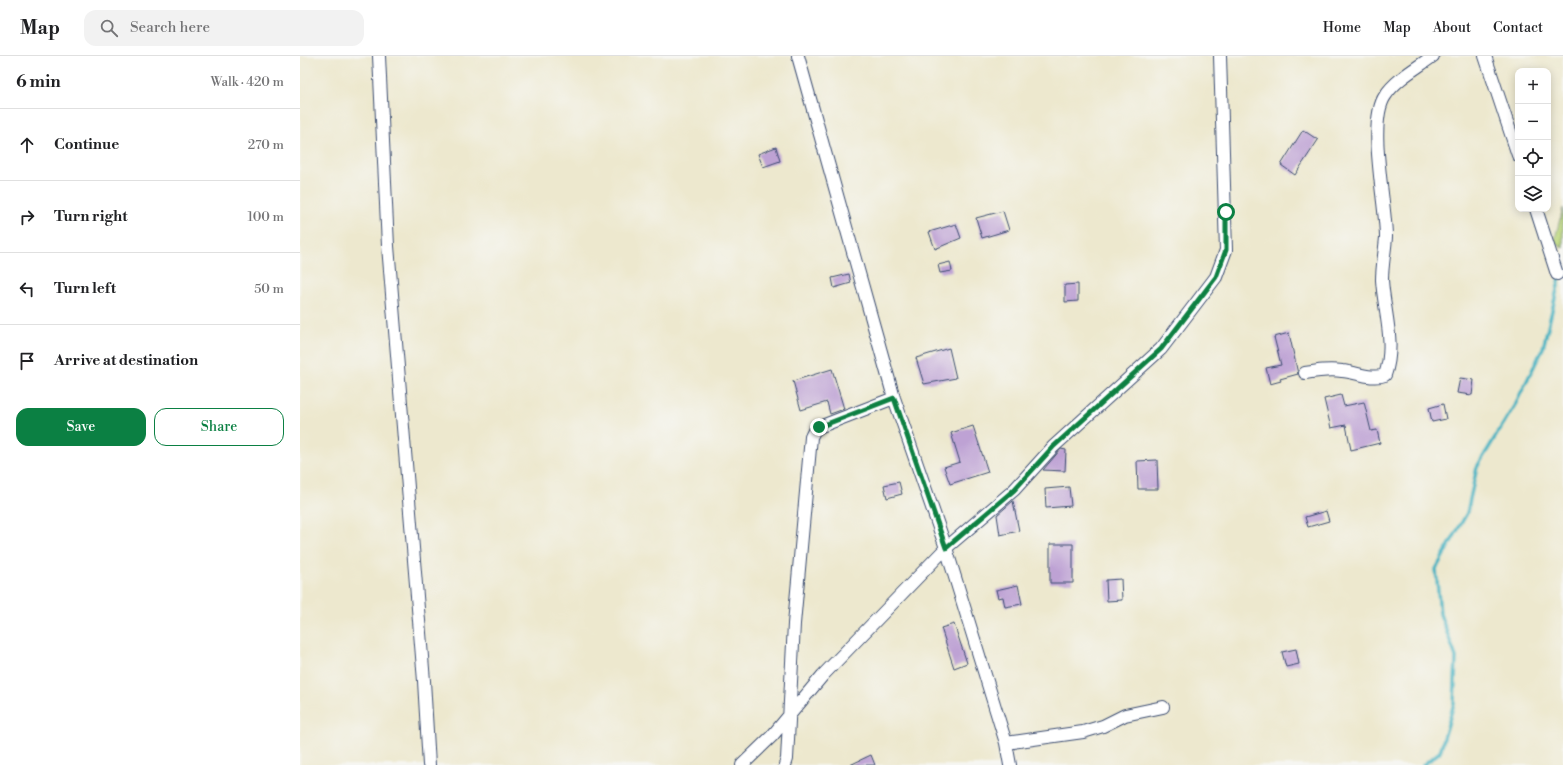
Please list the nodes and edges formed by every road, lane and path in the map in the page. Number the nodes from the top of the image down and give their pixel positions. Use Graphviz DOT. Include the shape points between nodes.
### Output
graph roads {
  1 [pos="379,56"];
  2 [pos="798,56"];
  3 [pos="1220,56"];
  4 [pos="1433,56"];
  5 [pos="1485,56"];
  6 [pos="1515,146"];
  7 [pos="1537,212"];
  8 [pos="1557,274"];
  9 [pos="1305,373"];
  10 [pos="894,398"];
  11 [pos="946,548"];
  12 [pos="1163,707"];
  13 [pos="789,715"];
  14 [pos="1006,743"];
  15 [pos="429,765"];
  16 [pos="742,765"];
  17 [pos="785,765"];
  18 [pos="1010,765"];
  1 -- 15 [label="street" via="388,246"];
  2 -- 10 [label="street"];
  3 -- 11 [label="street" via="1226,250 1216,277 1161,349 1053,447 1014,490"];
  4 -- 9 [label="street" via="1395,84 1384,98 1378,123 1376,137 1386,237 1382,278 1390,338 1385,375 1378,378 1342,371 1319,370"];
  5 -- 6 [label="street"];
  7 -- 8 [label="street"];
  10 -- 11 [label="street"];
  10 -- 13 [label="street" via="819,427 811,437 794,624"];
  11 -- 13 [label="street" via="822,675"];
  11 -- 14 [label="street"];
  12 -- 14 [label="street" via="1125,715 1083,732"];
  13 -- 16 [label="street"];
  13 -- 17 [label="street" via="788,759"];
  14 -- 18 [label="street"];
}
